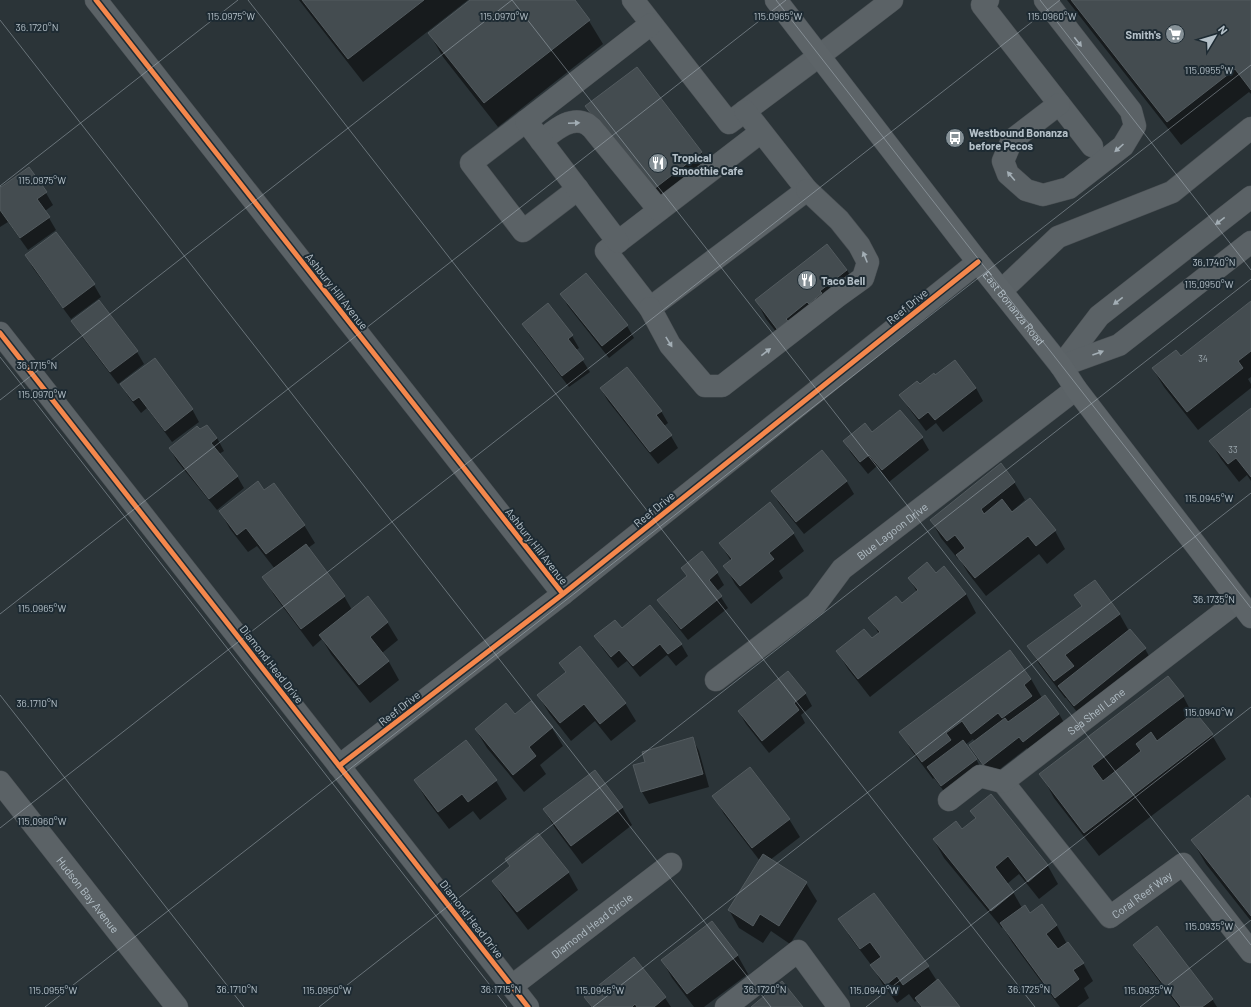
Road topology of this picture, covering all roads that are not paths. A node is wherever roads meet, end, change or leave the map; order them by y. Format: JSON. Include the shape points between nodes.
{"nodes":[{"id":1,"x":96,"y":0,"type":"edge"},
{"id":2,"x":633,"y":0,"type":"edge"},
{"id":3,"x":776,"y":0,"type":"edge"},
{"id":4,"x":892,"y":0,"type":"edge"},
{"id":5,"x":988,"y":0,"type":"edge"},
{"id":6,"x":1045,"y":0,"type":"edge"},
{"id":7,"x":651,"y":24,"type":"junction"},
{"id":8,"x":819,"y":56,"type":"junction"},
{"id":9,"x":1059,"y":104,"type":"junction"},
{"id":10,"x":745,"y":111,"type":"junction"},
{"id":11,"x":526,"y":121,"type":"junction"},
{"id":12,"x":1251,"y":128,"type":"edge"},
{"id":13,"x":761,"y":132,"type":"junction"},
{"id":14,"x":541,"y":141,"type":"junction"},
{"id":15,"x":1092,"y":146,"type":"dead end"},
{"id":16,"x":578,"y":189,"type":"junction"},
{"id":17,"x":807,"y":190,"type":"junction"},
{"id":18,"x":1251,"y":197,"type":"edge"},
{"id":19,"x":659,"y":210,"type":"junction"},
{"id":20,"x":618,"y":242,"type":"junction"},
{"id":21,"x":1251,"y":242,"type":"edge"},
{"id":22,"x":978,"y":262,"type":"junction"},
{"id":23,"x":1001,"y":291,"type":"junction"},
{"id":24,"x":650,"y":308,"type":"junction"},
{"id":25,"x":0,"y":333,"type":"edge"},
{"id":26,"x":1061,"y":366,"type":"junction"},
{"id":27,"x":1076,"y":389,"type":"junction"},
{"id":28,"x":563,"y":594,"type":"junction"},
{"id":29,"x":1248,"y":612,"type":"edge"},
{"id":30,"x":716,"y":680,"type":"dead end"},
{"id":31,"x":339,"y":766,"type":"junction"},
{"id":32,"x":0,"y":782,"type":"edge"},
{"id":33,"x":1003,"y":782,"type":"junction"},
{"id":34,"x":949,"y":800,"type":"dead end"},
{"id":35,"x":671,"y":864,"type":"dead end"},
{"id":36,"x":1251,"y":952,"type":"edge"},
{"id":37,"x":512,"y":986,"type":"junction"},
{"id":38,"x":177,"y":1007,"type":"edge"},
{"id":39,"x":528,"y":1007,"type":"edge"},
{"id":40,"x":726,"y":1007,"type":"edge"},
{"id":41,"x":839,"y":1007,"type":"edge"}],
"edges":[{"from":1,"to":28,"type":"street","name":"Ashbury Hill Avenue"},
{"from":2,"to":7,"type":"street"},
{"from":3,"to":8,"type":"main road","name":"East Bonanza Road"},
{"from":4,"to":8,"type":"street"},
{"from":5,"to":9,"type":"street","via":[[982,5]]},
{"from":6,"to":9,"type":"street","one_way":true,"via":[[1131,112],[1135,126],[1124,146],[1069,188],[1043,195],[1026,190],[1008,174],[1003,161],[1012,140]]},
{"from":7,"to":10,"type":"street","via":[[728,123]]},
{"from":7,"to":11,"type":"street"},
{"from":8,"to":10,"type":"street"},
{"from":8,"to":22,"type":"main road","name":"East Bonanza Road"},
{"from":9,"to":15,"type":"street"},
{"from":10,"to":13,"type":"street"},
{"from":11,"to":14,"type":"street"},
{"from":11,"to":16,"type":"street","via":[[471,163],[523,231]]},
{"from":12,"to":23,"type":"street","via":[[1172,192],[1058,238]]},
{"from":13,"to":17,"type":"street"},
{"from":13,"to":19,"type":"street"},
{"from":14,"to":16,"type":"street"},
{"from":14,"to":19,"type":"street","one_way":true,"via":[[563,124],[574,121],[587,124]]},
{"from":16,"to":20,"type":"street"},
{"from":17,"to":24,"type":"street"},
{"from":24,"to":17,"type":"street","one_way":true,"via":[[670,345],[705,386],[722,386],[863,278],[868,262],[859,245],[839,220]]},
{"from":18,"to":26,"type":"street","one_way":true,"via":[[1099,316]]},
{"from":19,"to":20,"type":"street"},
{"from":20,"to":24,"type":"street","via":[[606,251]]},
{"from":26,"to":21,"type":"street","one_way":true,"via":[[1119,345]]},
{"from":22,"to":23,"type":"main road","name":"East Bonanza Road"},
{"from":22,"to":28,"type":"street","name":"Reef Drive"},
{"from":23,"to":26,"type":"main road","name":"East Bonanza Road"},
{"from":25,"to":31,"type":"street","name":"Diamond Head Drive"},
{"from":26,"to":27,"type":"main road","name":"East Bonanza Road"},
{"from":27,"to":29,"type":"main road","name":"East Bonanza Road"},
{"from":27,"to":30,"type":"street","name":"Blue Lagoon Drive","via":[[842,569],[816,604]]},
{"from":28,"to":31,"type":"street","name":"Reef Drive"},
{"from":29,"to":33,"type":"street","name":"Sea Shell Lane"},
{"from":31,"to":37,"type":"street","name":"Diamond Head Drive"},
{"from":32,"to":38,"type":"street","name":"Hudson Bay Avenue"},
{"from":33,"to":34,"type":"street","via":[[980,776]]},
{"from":33,"to":36,"type":"street","name":"Coral Reef Way","via":[[1110,917],[1183,864]]},
{"from":35,"to":37,"type":"street","name":"Diamond Head Circle"},
{"from":37,"to":39,"type":"street","name":"Diamond Head Drive"},
{"from":40,"to":41,"type":"street","via":[[798,951]]}]}
